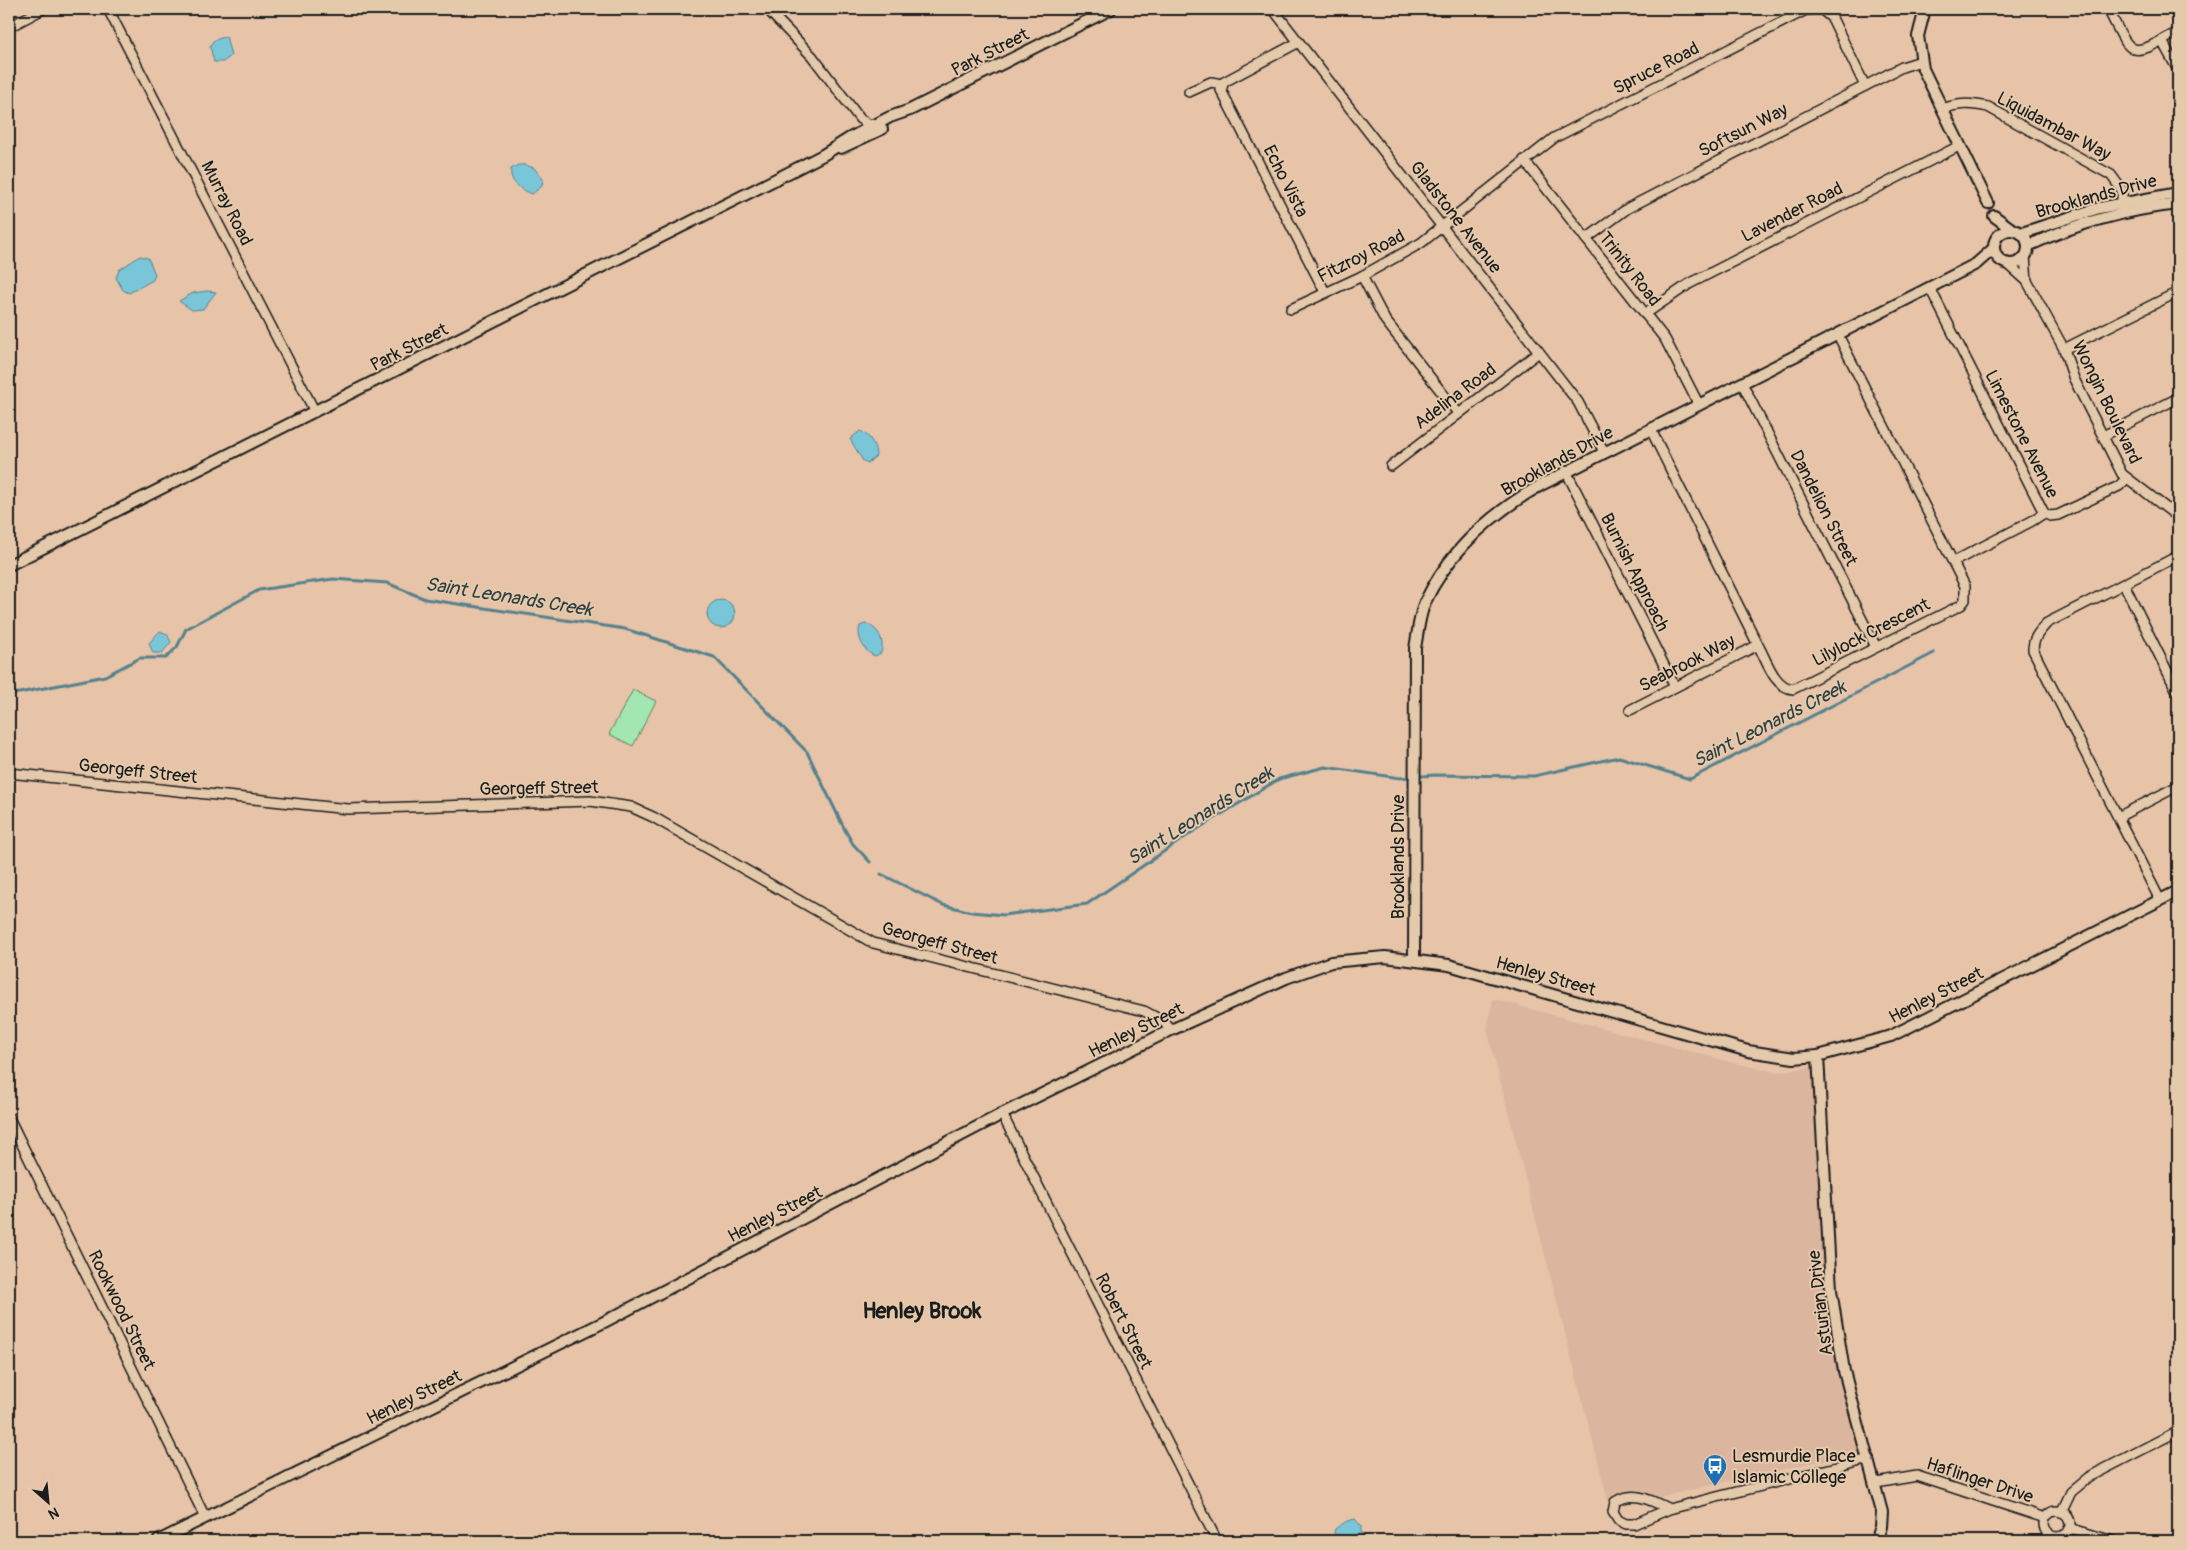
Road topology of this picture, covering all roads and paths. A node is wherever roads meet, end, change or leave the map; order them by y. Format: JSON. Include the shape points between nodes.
{"nodes":[{"id":1,"x":43,"y":9,"type":"edge"},
{"id":2,"x":108,"y":9,"type":"edge"},
{"id":3,"x":767,"y":9,"type":"edge"},
{"id":4,"x":1111,"y":9,"type":"edge"},
{"id":5,"x":1274,"y":9,"type":"edge"},
{"id":6,"x":1925,"y":9,"type":"edge"},
{"id":7,"x":2108,"y":9,"type":"edge"},
{"id":8,"x":9,"y":27,"type":"edge"},
{"id":9,"x":2178,"y":32,"type":"edge"},
{"id":10,"x":2162,"y":41,"type":"junction"},
{"id":11,"x":1299,"y":42,"type":"junction"},
{"id":12,"x":1920,"y":61,"type":"junction"},
{"id":13,"x":2178,"y":70,"type":"edge"},
{"id":14,"x":1222,"y":84,"type":"junction"},
{"id":15,"x":1865,"y":86,"type":"junction"},
{"id":16,"x":1190,"y":92,"type":"dead end"},
{"id":17,"x":1942,"y":109,"type":"junction"},
{"id":18,"x":910,"y":110,"type":"junction"},
{"id":19,"x":875,"y":125,"type":"junction"},
{"id":20,"x":1959,"y":146,"type":"junction"},
{"id":21,"x":823,"y":155,"type":"junction"},
{"id":22,"x":1524,"y":160,"type":"junction"},
{"id":23,"x":2178,"y":193,"type":"edge"},
{"id":24,"x":1988,"y":203,"type":"joint"},
{"id":25,"x":2178,"y":204,"type":"edge"},
{"id":26,"x":2123,"y":207,"type":"junction"},
{"id":27,"x":1994,"y":216,"type":"junction"},
{"id":28,"x":1442,"y":227,"type":"junction"},
{"id":29,"x":2017,"y":231,"type":"junction"},
{"id":30,"x":1586,"y":238,"type":"junction"},
{"id":31,"x":1994,"y":244,"type":"junction"},
{"id":32,"x":2028,"y":246,"type":"junction"},
{"id":33,"x":2025,"y":257,"type":"junction"},
{"id":34,"x":2005,"y":263,"type":"junction"},
{"id":35,"x":1976,"y":264,"type":"junction"},
{"id":36,"x":1362,"y":276,"type":"junction"},
{"id":37,"x":2027,"y":281,"type":"junction"},
{"id":38,"x":1930,"y":288,"type":"junction"},
{"id":39,"x":1325,"y":292,"type":"junction"},
{"id":40,"x":2178,"y":292,"type":"edge"},
{"id":41,"x":1291,"y":310,"type":"dead end"},
{"id":42,"x":1645,"y":314,"type":"junction"},
{"id":43,"x":1838,"y":335,"type":"junction"},
{"id":44,"x":2064,"y":348,"type":"junction"},
{"id":45,"x":1539,"y":352,"type":"junction"},
{"id":46,"x":1742,"y":383,"type":"junction"},
{"id":47,"x":2178,"y":398,"type":"edge"},
{"id":48,"x":1699,"y":405,"type":"junction"},
{"id":49,"x":315,"y":412,"type":"junction"},
{"id":50,"x":1458,"y":413,"type":"junction"},
{"id":51,"x":1651,"y":430,"type":"junction"},
{"id":52,"x":2104,"y":436,"type":"junction"},
{"id":53,"x":1604,"y":452,"type":"junction"},
{"id":54,"x":1391,"y":466,"type":"dead end"},
{"id":55,"x":1566,"y":472,"type":"junction"},
{"id":56,"x":2126,"y":478,"type":"junction"},
{"id":57,"x":2044,"y":513,"type":"junction"},
{"id":58,"x":2178,"y":518,"type":"edge"},
{"id":59,"x":2178,"y":556,"type":"edge"},
{"id":60,"x":1953,"y":562,"type":"junction"},
{"id":61,"x":9,"y":565,"type":"edge"},
{"id":62,"x":2124,"y":584,"type":"junction"},
{"id":63,"x":1758,"y":645,"type":"junction"},
{"id":64,"x":1876,"y":647,"type":"junction"},
{"id":65,"x":1675,"y":687,"type":"junction"},
{"id":66,"x":2178,"y":693,"type":"edge"},
{"id":67,"x":1630,"y":710,"type":"dead end"},
{"id":68,"x":9,"y":773,"type":"edge"},
{"id":69,"x":2178,"y":786,"type":"edge"},
{"id":70,"x":2118,"y":817,"type":"junction"},
{"id":71,"x":2178,"y":890,"type":"edge"},
{"id":72,"x":2160,"y":900,"type":"junction"},
{"id":73,"x":1414,"y":960,"type":"junction"},
{"id":74,"x":1171,"y":1030,"type":"junction"},
{"id":75,"x":1818,"y":1056,"type":"junction"},
{"id":76,"x":1002,"y":1114,"type":"junction"},
{"id":77,"x":9,"y":1118,"type":"edge"},
{"id":78,"x":2178,"y":1431,"type":"edge"},
{"id":79,"x":1869,"y":1459,"type":"junction"},
{"id":80,"x":1876,"y":1483,"type":"junction"},
{"id":81,"x":1669,"y":1510,"type":"junction"},
{"id":82,"x":2062,"y":1511,"type":"junction"},
{"id":83,"x":206,"y":1517,"type":"junction"},
{"id":84,"x":2045,"y":1518,"type":"junction"},
{"id":85,"x":2070,"y":1528,"type":"junction"},
{"id":86,"x":2051,"y":1538,"type":"edge"},
{"id":87,"x":158,"y":1541,"type":"edge"},
{"id":88,"x":1217,"y":1541,"type":"edge"},
{"id":89,"x":1876,"y":1541,"type":"edge"},
{"id":90,"x":2113,"y":1541,"type":"edge"}],
"edges":[{"from":1,"to":8,"type":"street"},
{"from":2,"to":49,"type":"street","name":"Murray Road"},
{"from":3,"to":19,"type":"street","via":[[812,56],[860,119]]},
{"from":4,"to":18,"type":"street","name":"Park Street"},
{"from":5,"to":11,"type":"street","name":"Gladstone Avenue"},
{"from":6,"to":12,"type":"street","via":[[1918,36]]},
{"from":7,"to":10,"type":"street","via":[[2125,43],[2132,49],[2142,50]]},
{"from":9,"to":10,"type":"street"},
{"from":10,"to":13,"type":"street"},
{"from":11,"to":14,"type":"street"},
{"from":11,"to":28,"type":"street","name":"Gladstone Avenue"},
{"from":12,"to":15,"type":"street","name":"Softsun Way"},
{"from":12,"to":17,"type":"street"},
{"from":14,"to":16,"type":"street","via":[[1211,82]]},
{"from":14,"to":39,"type":"street","name":"Echo Vista","via":[[1221,90]]},
{"from":15,"to":22,"type":"street","name":"Spruce Road","via":[[1832,18],[1821,9],[1806,10],[1554,138]]},
{"from":15,"to":30,"type":"street","name":"Softsun Way","via":[[1628,208]]},
{"from":17,"to":20,"type":"street"},
{"from":17,"to":26,"type":"street","name":"Liquidambar Way","via":[[1972,103],[1988,107],[2111,175],[2122,190]]},
{"from":18,"to":19,"type":"street","name":"Park Street"},
{"from":18,"to":21,"type":"street","name":"Park Street","via":[[892,124]]},
{"from":19,"to":21,"type":"street","name":"Park Street"},
{"from":20,"to":24,"type":"street"},
{"from":20,"to":42,"type":"street","name":"Lavender Road","via":[[1689,284]]},
{"from":21,"to":49,"type":"street","name":"Park Street"},
{"from":22,"to":28,"type":"street","name":"Spruce Road"},
{"from":22,"to":30,"type":"street","name":"Trinity Road"},
{"from":23,"to":26,"type":"street","name":"Brooklands Drive"},
{"from":24,"to":27,"type":"street"},
{"from":25,"to":26,"type":"street","name":"Brooklands Drive"},
{"from":26,"to":29,"type":"street","name":"Brooklands Drive"},
{"from":26,"to":32,"type":"street","name":"Brooklands Drive"},
{"from":27,"to":29,"type":"street"},
{"from":27,"to":31,"type":"street"},
{"from":28,"to":36,"type":"street","name":"Fitzroy Road","via":[[1421,243]]},
{"from":28,"to":45,"type":"street","name":"Gladstone Avenue"},
{"from":29,"to":31,"type":"street","via":[[2001,233]]},
{"from":29,"to":32,"type":"street"},
{"from":30,"to":42,"type":"street","name":"Trinity Road"},
{"from":31,"to":34,"type":"street"},
{"from":31,"to":35,"type":"street","name":"Brooklands Drive"},
{"from":32,"to":33,"type":"street"},
{"from":33,"to":34,"type":"street","via":[[2018,263]]},
{"from":33,"to":37,"type":"street","name":"Wongin Boulevard"},
{"from":34,"to":35,"type":"street","name":"Brooklands Drive"},
{"from":34,"to":37,"type":"street","name":"Wongin Boulevard"},
{"from":35,"to":38,"type":"street","name":"Brooklands Drive"},
{"from":36,"to":39,"type":"street","name":"Fitzroy Road"},
{"from":36,"to":50,"type":"street","via":[[1385,320]]},
{"from":37,"to":44,"type":"street","name":"Wongin Boulevard"},
{"from":38,"to":43,"type":"street","name":"Brooklands Drive"},
{"from":38,"to":57,"type":"street","name":"Limestone Avenue"},
{"from":39,"to":41,"type":"street","name":"Fitzroy Road"},
{"from":40,"to":44,"type":"street"},
{"from":42,"to":48,"type":"street","name":"Trinity Road","via":[[1674,353]]},
{"from":43,"to":46,"type":"street","name":"Brooklands Drive"},
{"from":43,"to":60,"type":"street","name":"Lilylock Crescent"},
{"from":44,"to":52,"type":"street","name":"Wongin Boulevard","via":[[2074,379]]},
{"from":45,"to":50,"type":"street","name":"Adelina Road"},
{"from":45,"to":53,"type":"street","name":"Gladstone Avenue","via":[[1578,402]]},
{"from":46,"to":48,"type":"street","name":"Brooklands Drive"},
{"from":46,"to":64,"type":"street","name":"Dandelion Street"},
{"from":47,"to":52,"type":"street"},
{"from":48,"to":51,"type":"street","name":"Brooklands Drive"},
{"from":49,"to":61,"type":"street","name":"Park Street"},
{"from":50,"to":54,"type":"street","name":"Adelina Road"},
{"from":51,"to":53,"type":"street","name":"Brooklands Drive"},
{"from":51,"to":63,"type":"street","name":"Lilylock Crescent"},
{"from":52,"to":56,"type":"street","name":"Wongin Boulevard"},
{"from":53,"to":55,"type":"street","name":"Brooklands Drive"},
{"from":55,"to":65,"type":"street","name":"Burnish Approach"},
{"from":55,"to":73,"type":"street","name":"Brooklands Drive","via":[[1515,500],[1466,541],[1442,572],[1424,604],[1415,648]]},
{"from":56,"to":57,"type":"street","name":"Limestone Avenue","via":[[2119,486],[2058,516]]},
{"from":56,"to":58,"type":"street","name":"Wongin Boulevard"},
{"from":57,"to":60,"type":"street"},
{"from":59,"to":62,"type":"street"},
{"from":60,"to":64,"type":"street","name":"Lilylock Crescent","via":[[1965,586],[1965,600],[1961,605]]},
{"from":62,"to":66,"type":"street"},
{"from":62,"to":70,"type":"street","via":[[2047,623],[2033,642],[2033,650]]},
{"from":63,"to":64,"type":"street","name":"Lilylock Crescent","via":[[1781,684],[1793,689]]},
{"from":63,"to":65,"type":"street","name":"Seabrook Way"},
{"from":65,"to":67,"type":"street","name":"Seabrook Way"},
{"from":68,"to":74,"type":"street","name":"Georgeff Street","via":[[348,810],[590,801],[624,805],[653,817],[873,943],[1144,1011],[1163,1021]]},
{"from":69,"to":70,"type":"street"},
{"from":70,"to":72,"type":"street"},
{"from":71,"to":72,"type":"street","name":"Henley Street"},
{"from":72,"to":75,"type":"street","name":"Henley Street","via":[[1891,1036]]},
{"from":73,"to":74,"type":"street","name":"Henley Street","via":[[1385,958],[1331,962],[1286,978]]},
{"from":73,"to":75,"type":"street","name":"Henley Street","via":[[1449,966],[1748,1051],[1794,1058]]},
{"from":74,"to":76,"type":"street","name":"Henley Street"},
{"from":75,"to":79,"type":"street","name":"Asturian Drive","via":[[1831,1290],[1844,1371]]},
{"from":76,"to":83,"type":"street","name":"Henley Street","via":[[604,1322]]},
{"from":76,"to":88,"type":"street","name":"Robert Street"},
{"from":77,"to":83,"type":"street","name":"Rookwood Street"},
{"from":78,"to":82,"type":"street","via":[[2089,1477],[2071,1492]]},
{"from":79,"to":80,"type":"street","name":"Asturian Drive"},
{"from":79,"to":81,"type":"street"},
{"from":80,"to":84,"type":"street","name":"Haflinger Drive","via":[[1917,1476]]},
{"from":80,"to":89,"type":"street","name":"Asturian Drive","via":[[1882,1512]]},
{"from":81,"to":81,"type":"street","via":[[1634,1524],[1618,1520],[1613,1512],[1615,1502],[1633,1495]]},
{"from":82,"to":84,"type":"street","via":[[2054,1511]]},
{"from":82,"to":85,"type":"street","via":[[2068,1516]]},
{"from":83,"to":87,"type":"street","name":"Henley Street"},
{"from":84,"to":86,"type":"street"},
{"from":85,"to":86,"type":"street"},
{"from":85,"to":90,"type":"street"}]}
